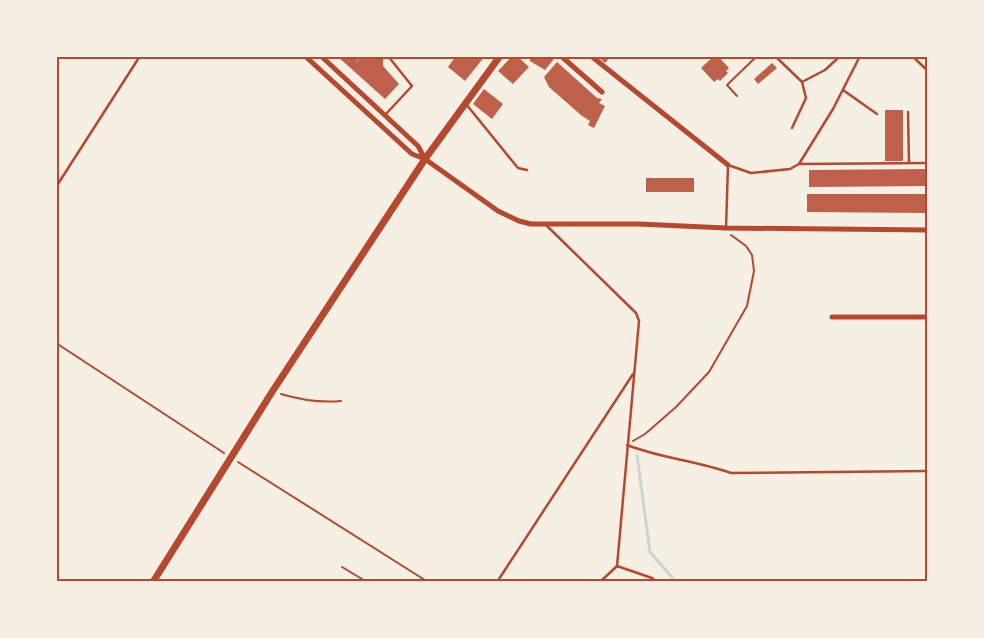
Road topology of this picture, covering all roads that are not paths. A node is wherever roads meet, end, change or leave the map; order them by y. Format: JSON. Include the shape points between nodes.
{"nodes":[{"id":1,"x":140,"y":56,"type":"edge"},
{"id":2,"x":305,"y":56,"type":"edge"},
{"id":3,"x":321,"y":56,"type":"edge"},
{"id":4,"x":388,"y":56,"type":"edge"},
{"id":5,"x":500,"y":56,"type":"edge"},
{"id":6,"x":561,"y":56,"type":"edge"},
{"id":7,"x":591,"y":56,"type":"edge"},
{"id":8,"x":776,"y":56,"type":"edge"},
{"id":9,"x":860,"y":56,"type":"edge"},
{"id":10,"x":912,"y":56,"type":"edge"},
{"id":11,"x":836,"y":57,"type":"edge"},
{"id":12,"x":928,"y":71,"type":"edge"},
{"id":13,"x":802,"y":82,"type":"junction"},
{"id":14,"x":843,"y":90,"type":"junction"},
{"id":15,"x":602,"y":92,"type":"dead end"},
{"id":16,"x":465,"y":102,"type":"junction"},
{"id":17,"x":908,"y":112,"type":"dead end"},
{"id":18,"x":877,"y":114,"type":"dead end"},
{"id":19,"x":385,"y":116,"type":"junction"},
{"id":20,"x":792,"y":128,"type":"dead end"},
{"id":21,"x":425,"y":159,"type":"junction"},
{"id":22,"x":909,"y":163,"type":"junction"},
{"id":23,"x":928,"y":163,"type":"edge"},
{"id":24,"x":799,"y":164,"type":"junction"},
{"id":25,"x":728,"y":165,"type":"junction"},
{"id":26,"x":528,"y":170,"type":"dead end"},
{"id":27,"x":56,"y":187,"type":"edge"},
{"id":28,"x":546,"y":225,"type":"junction"},
{"id":29,"x":726,"y":228,"type":"junction"},
{"id":30,"x":928,"y":230,"type":"edge"},
{"id":31,"x":928,"y":317,"type":"edge"},
{"id":32,"x":832,"y":318,"type":"dead end"},
{"id":33,"x":634,"y":373,"type":"junction"},
{"id":34,"x":627,"y":445,"type":"junction"},
{"id":35,"x":928,"y":471,"type":"edge"},
{"id":36,"x":617,"y":566,"type":"junction"},
{"id":37,"x":153,"y":582,"type":"edge"},
{"id":38,"x":497,"y":582,"type":"edge"},
{"id":39,"x":600,"y":582,"type":"edge"},
{"id":40,"x":657,"y":582,"type":"edge"}],
"edges":[{"from":1,"to":27,"type":"lane"},
{"from":2,"to":21,"type":"street","via":[[412,154]]},
{"from":3,"to":19,"type":"street"},
{"from":4,"to":19,"type":"lane","via":[[412,86]]},
{"from":5,"to":16,"type":"street"},
{"from":6,"to":15,"type":"street"},
{"from":7,"to":25,"type":"street"},
{"from":8,"to":13,"type":"lane"},
{"from":9,"to":14,"type":"lane"},
{"from":10,"to":12,"type":"lane"},
{"from":11,"to":13,"type":"lane","via":[[825,70]]},
{"from":13,"to":20,"type":"lane","via":[[806,98]]},
{"from":14,"to":18,"type":"lane"},
{"from":14,"to":24,"type":"lane"},
{"from":16,"to":21,"type":"street"},
{"from":16,"to":26,"type":"lane","via":[[518,168]]},
{"from":17,"to":22,"type":"lane"},
{"from":19,"to":21,"type":"street","via":[[418,146]]},
{"from":21,"to":28,"type":"street","via":[[498,211],[519,221]]},
{"from":21,"to":37,"type":"street","via":[[272,392]]},
{"from":22,"to":23,"type":"lane"},
{"from":22,"to":24,"type":"lane"},
{"from":24,"to":25,"type":"lane","via":[[790,169],[750,173]]},
{"from":25,"to":29,"type":"lane"},
{"from":28,"to":29,"type":"street","via":[[639,224]]},
{"from":28,"to":33,"type":"lane","via":[[636,313],[639,321]]},
{"from":29,"to":30,"type":"street"},
{"from":31,"to":32,"type":"street"},
{"from":33,"to":34,"type":"lane"},
{"from":33,"to":38,"type":"lane"},
{"from":34,"to":35,"type":"lane","via":[[731,473]]},
{"from":34,"to":36,"type":"lane"},
{"from":36,"to":39,"type":"lane"},
{"from":36,"to":40,"type":"lane"}]}
